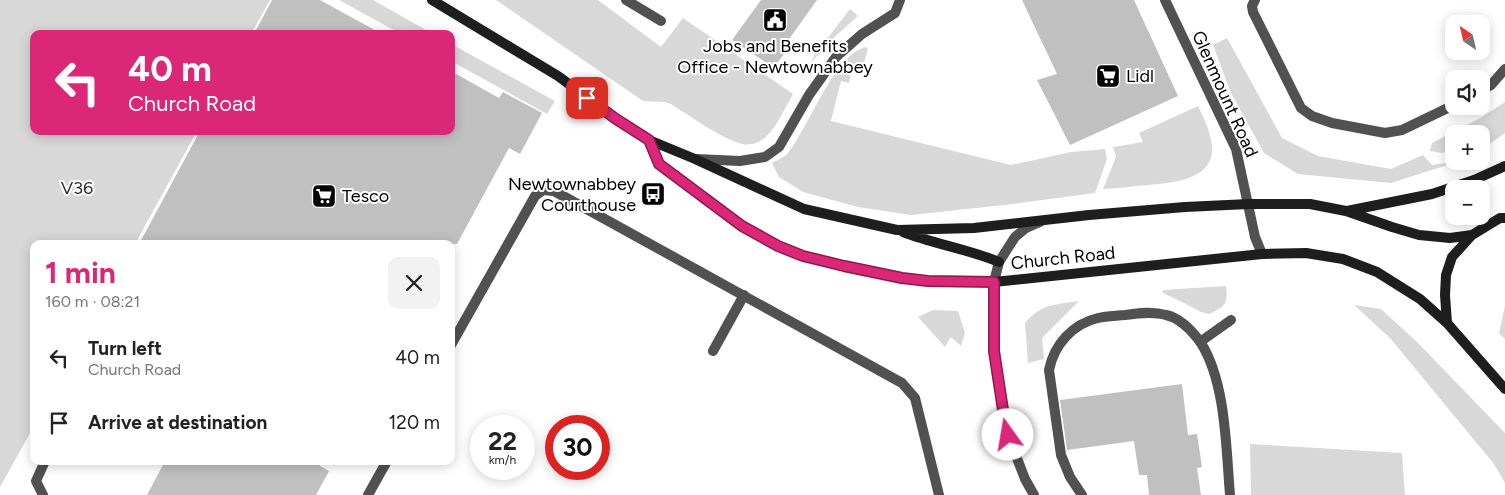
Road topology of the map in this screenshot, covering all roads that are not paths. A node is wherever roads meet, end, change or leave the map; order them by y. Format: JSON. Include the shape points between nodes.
{"nodes":[{"id":1,"x":432,"y":0,"type":"edge"},
{"id":2,"x":626,"y":0,"type":"edge"},
{"id":3,"x":900,"y":0,"type":"edge"},
{"id":4,"x":1165,"y":0,"type":"edge"},
{"id":5,"x":1255,"y":0,"type":"edge"},
{"id":6,"x":661,"y":21,"type":"dead end"},
{"id":7,"x":1505,"y":69,"type":"edge"},
{"id":8,"x":1490,"y":86,"type":"edge"},
{"id":9,"x":1445,"y":109,"type":"edge"},
{"id":10,"x":649,"y":140,"type":"junction"},
{"id":11,"x":695,"y":159,"type":"junction"},
{"id":12,"x":1505,"y":166,"type":"edge"},
{"id":13,"x":1248,"y":204,"type":"junction"},
{"id":14,"x":1346,"y":211,"type":"junction"},
{"id":15,"x":1503,"y":216,"type":"edge"},
{"id":16,"x":1041,"y":221,"type":"junction"},
{"id":17,"x":897,"y":230,"type":"junction"},
{"id":18,"x":1472,"y":236,"type":"junction"},
{"id":19,"x":1262,"y":254,"type":"junction"},
{"id":20,"x":999,"y":262,"type":"junction"},
{"id":21,"x":994,"y":282,"type":"junction"},
{"id":22,"x":744,"y":295,"type":"junction"},
{"id":23,"x":1231,"y":320,"type":"dead end"},
{"id":24,"x":1447,"y":323,"type":"junction"},
{"id":25,"x":455,"y":338,"type":"edge"},
{"id":26,"x":1200,"y":342,"type":"junction"},
{"id":27,"x":713,"y":351,"type":"dead end"},
{"id":28,"x":1505,"y":390,"type":"edge"},
{"id":29,"x":43,"y":465,"type":"edge"},
{"id":30,"x":385,"y":465,"type":"edge"},
{"id":31,"x":42,"y":495,"type":"edge"},
{"id":32,"x":368,"y":495,"type":"edge"},
{"id":33,"x":939,"y":495,"type":"edge"},
{"id":34,"x":1034,"y":495,"type":"edge"},
{"id":35,"x":1082,"y":495,"type":"edge"},
{"id":36,"x":1230,"y":495,"type":"edge"}],
"edges":[{"from":1,"to":10,"type":"street","via":[[558,76]]},
{"from":2,"to":6,"type":"street"},
{"from":3,"to":11,"type":"street","via":[[895,13],[862,34],[836,57],[779,147],[765,157],[740,161]]},
{"from":4,"to":13,"type":"street","name":"Glenmount Road","via":[[1236,149]]},
{"from":5,"to":9,"type":"street","via":[[1253,12],[1302,108],[1312,116],[1385,133],[1402,130]]},
{"from":7,"to":8,"type":"street"},
{"from":10,"to":11,"type":"street"},
{"from":10,"to":21,"type":"street","name":"Church Road","via":[[659,164],[742,226],[778,246],[803,256],[902,278]]},
{"from":11,"to":17,"type":"street","via":[[804,209]]},
{"from":12,"to":14,"type":"street","via":[[1432,194]]},
{"from":13,"to":14,"type":"street","via":[[1310,204]]},
{"from":13,"to":16,"type":"street"},
{"from":13,"to":19,"type":"street","name":"Glenmount Road"},
{"from":14,"to":18,"type":"street","via":[[1419,235]]},
{"from":15,"to":18,"type":"street"},
{"from":16,"to":17,"type":"street","via":[[974,228]]},
{"from":16,"to":20,"type":"street","via":[[1015,237]]},
{"from":17,"to":20,"type":"street"},
{"from":18,"to":24,"type":"street","via":[[1452,257],[1446,275]]},
{"from":19,"to":21,"type":"street","name":"Church Road"},
{"from":19,"to":24,"type":"street","name":"Church Road","via":[[1306,253],[1343,260],[1377,272],[1420,299]]},
{"from":20,"to":21,"type":"street"},
{"from":21,"to":34,"type":"street","via":[[994,351],[1003,410],[1008,435]]},
{"from":22,"to":25,"type":"street","via":[[554,192],[543,190],[535,196]]},
{"from":22,"to":27,"type":"street"},
{"from":22,"to":33,"type":"street","via":[[902,383],[915,398]]},
{"from":23,"to":26,"type":"street"},
{"from":24,"to":28,"type":"street","name":"Church Road"},
{"from":26,"to":35,"type":"street","via":[[1185,325],[1167,315],[1146,312],[1096,318],[1065,336],[1057,347],[1049,370],[1061,455]]},
{"from":26,"to":36,"type":"street","via":[[1218,384]]},
{"from":29,"to":31,"type":"street","via":[[36,481]]},
{"from":30,"to":32,"type":"street"}]}
